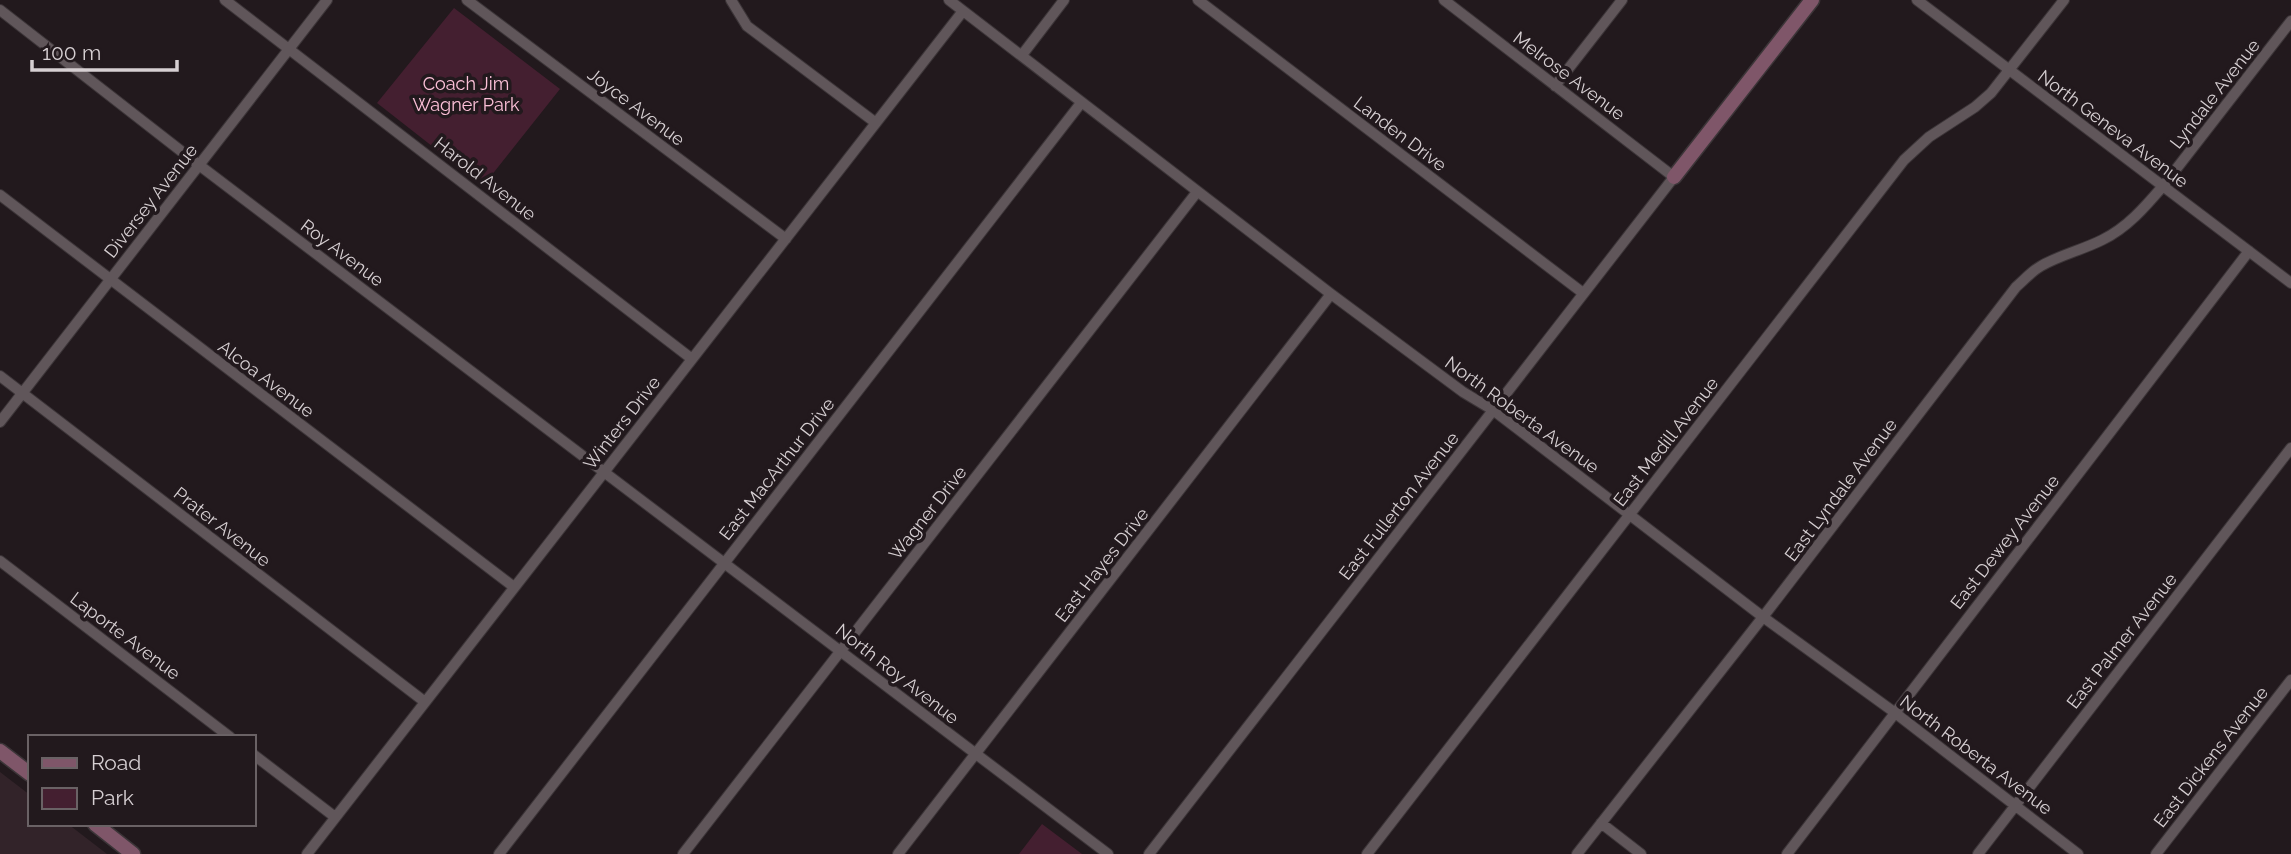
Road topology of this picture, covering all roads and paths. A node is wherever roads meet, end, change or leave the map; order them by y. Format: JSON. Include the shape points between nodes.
{"nodes":[{"id":1,"x":225,"y":0,"type":"edge"},
{"id":2,"x":327,"y":0,"type":"edge"},
{"id":3,"x":467,"y":0,"type":"edge"},
{"id":4,"x":731,"y":0,"type":"edge"},
{"id":5,"x":949,"y":0,"type":"edge"},
{"id":6,"x":1064,"y":0,"type":"edge"},
{"id":7,"x":1198,"y":0,"type":"edge"},
{"id":8,"x":1444,"y":0,"type":"edge"},
{"id":9,"x":1622,"y":0,"type":"edge"},
{"id":10,"x":1812,"y":0,"type":"edge"},
{"id":11,"x":1917,"y":0,"type":"edge"},
{"id":12,"x":2064,"y":0,"type":"edge"},
{"id":13,"x":0,"y":10,"type":"edge"},
{"id":14,"x":963,"y":11,"type":"junction"},
{"id":15,"x":2291,"y":21,"type":"edge"},
{"id":16,"x":290,"y":48,"type":"junction"},
{"id":17,"x":1022,"y":55,"type":"junction"},
{"id":18,"x":2010,"y":70,"type":"junction"},
{"id":19,"x":1555,"y":86,"type":"junction"},
{"id":20,"x":1081,"y":103,"type":"junction"},
{"id":21,"x":876,"y":123,"type":"junction"},
{"id":22,"x":199,"y":165,"type":"junction"},
{"id":23,"x":1674,"y":177,"type":"junction"},
{"id":24,"x":2163,"y":187,"type":"junction"},
{"id":25,"x":1197,"y":192,"type":"junction"},
{"id":26,"x":0,"y":195,"type":"edge"},
{"id":27,"x":786,"y":239,"type":"junction"},
{"id":28,"x":2249,"y":251,"type":"junction"},
{"id":29,"x":110,"y":280,"type":"junction"},
{"id":30,"x":2291,"y":283,"type":"edge"},
{"id":31,"x":1583,"y":293,"type":"junction"},
{"id":32,"x":1331,"y":294,"type":"junction"},
{"id":33,"x":692,"y":359,"type":"junction"},
{"id":34,"x":0,"y":376,"type":"edge"},
{"id":35,"x":22,"y":393,"type":"junction"},
{"id":36,"x":1493,"y":410,"type":"junction"},
{"id":37,"x":0,"y":422,"type":"edge"},
{"id":38,"x":2291,"y":448,"type":"edge"},
{"id":39,"x":605,"y":472,"type":"junction"},
{"id":40,"x":1630,"y":514,"type":"junction"},
{"id":41,"x":667,"y":519,"type":"joint"},
{"id":42,"x":0,"y":561,"type":"edge"},
{"id":43,"x":725,"y":562,"type":"junction"},
{"id":44,"x":514,"y":587,"type":"junction"},
{"id":45,"x":1763,"y":617,"type":"junction"},
{"id":46,"x":841,"y":651,"type":"junction"},
{"id":47,"x":2291,"y":680,"type":"edge"},
{"id":48,"x":425,"y":702,"type":"junction"},
{"id":49,"x":1894,"y":712,"type":"junction"},
{"id":50,"x":227,"y":735,"type":"edge"},
{"id":51,"x":0,"y":751,"type":"edge"},
{"id":52,"x":975,"y":755,"type":"junction"},
{"id":53,"x":256,"y":757,"type":"edge"},
{"id":54,"x":28,"y":772,"type":"edge"},
{"id":55,"x":2016,"y":805,"type":"junction"},
{"id":56,"x":335,"y":817,"type":"junction"},
{"id":57,"x":1601,"y":823,"type":"junction"},
{"id":58,"x":98,"y":826,"type":"edge"},
{"id":59,"x":134,"y":854,"type":"edge"},
{"id":60,"x":307,"y":854,"type":"edge"},
{"id":61,"x":499,"y":854,"type":"edge"},
{"id":62,"x":683,"y":854,"type":"edge"},
{"id":63,"x":898,"y":854,"type":"edge"},
{"id":64,"x":1108,"y":854,"type":"edge"},
{"id":65,"x":1149,"y":854,"type":"edge"},
{"id":66,"x":1367,"y":854,"type":"edge"},
{"id":67,"x":1577,"y":854,"type":"edge"},
{"id":68,"x":1641,"y":854,"type":"edge"},
{"id":69,"x":1787,"y":854,"type":"edge"},
{"id":70,"x":1978,"y":854,"type":"edge"},
{"id":71,"x":2078,"y":854,"type":"edge"},
{"id":72,"x":2156,"y":854,"type":"edge"}],
"edges":[{"from":1,"to":16,"type":"street","name":"Harold Avenue"},
{"from":2,"to":16,"type":"street","name":"Diversey Avenue"},
{"from":3,"to":27,"type":"street","name":"Joyce Avenue"},
{"from":4,"to":21,"type":"street","via":[[747,26]]},
{"from":5,"to":14,"type":"street","name":"North Roberta Avenue"},
{"from":6,"to":17,"type":"street"},
{"from":7,"to":31,"type":"street","name":"Landen Drive"},
{"from":8,"to":19,"type":"street","name":"Melrose Avenue"},
{"from":9,"to":19,"type":"street"},
{"from":10,"to":23,"type":"street"},
{"from":11,"to":18,"type":"street","name":"North Geneva Avenue"},
{"from":12,"to":18,"type":"street","name":"East Medill Avenue"},
{"from":13,"to":22,"type":"street","name":"Roy Avenue"},
{"from":14,"to":17,"type":"street","name":"North Roberta Avenue"},
{"from":14,"to":21,"type":"street","name":"Winters Drive"},
{"from":15,"to":24,"type":"street","name":"Lyndale Avenue"},
{"from":16,"to":22,"type":"street","name":"Diversey Avenue"},
{"from":16,"to":33,"type":"street","name":"Harold Avenue"},
{"from":17,"to":20,"type":"street","name":"North Roberta Avenue"},
{"from":18,"to":24,"type":"street","name":"North Geneva Avenue"},
{"from":18,"to":40,"type":"street","name":"East Medill Avenue","via":[[1975,107],[1904,160]]},
{"from":19,"to":23,"type":"street","name":"Melrose Avenue"},
{"from":20,"to":25,"type":"street","name":"North Roberta Avenue"},
{"from":20,"to":43,"type":"street","name":"East MacArthur Drive"},
{"from":21,"to":27,"type":"street","name":"Winters Drive"},
{"from":22,"to":29,"type":"street","name":"Diversey Avenue"},
{"from":22,"to":39,"type":"street","name":"Roy Avenue"},
{"from":23,"to":31,"type":"street","name":"East Fullerton Avenue"},
{"from":24,"to":28,"type":"street","name":"North Geneva Avenue"},
{"from":24,"to":45,"type":"street","name":"East Lyndale Avenue","via":[[2120,230],[2038,268],[2016,287]]},
{"from":25,"to":32,"type":"street","name":"North Roberta Avenue"},
{"from":25,"to":46,"type":"street","name":"Wagner Drive"},
{"from":26,"to":29,"type":"street","name":"Alcoa Avenue"},
{"from":27,"to":33,"type":"street","name":"Winters Drive"},
{"from":28,"to":30,"type":"street","name":"North Geneva Avenue"},
{"from":28,"to":49,"type":"street","name":"East Dewey Avenue"},
{"from":29,"to":35,"type":"street","name":"Diversey Avenue"},
{"from":29,"to":44,"type":"street","name":"Alcoa Avenue"},
{"from":31,"to":36,"type":"street","name":"East Fullerton Avenue"},
{"from":32,"to":36,"type":"street","name":"North Roberta Avenue"},
{"from":32,"to":52,"type":"street","name":"East Hayes Drive"},
{"from":33,"to":39,"type":"street","name":"Winters Drive"},
{"from":34,"to":35,"type":"street","name":"Prater Avenue"},
{"from":35,"to":37,"type":"street","name":"Diversey Avenue"},
{"from":35,"to":48,"type":"street","name":"Prater Avenue"},
{"from":36,"to":40,"type":"street","name":"North Roberta Avenue"},
{"from":36,"to":65,"type":"street","name":"East Fullerton Avenue"},
{"from":38,"to":55,"type":"street","name":"East Palmer Avenue"},
{"from":39,"to":41,"type":"street","name":"Roy Avenue"},
{"from":39,"to":44,"type":"street","name":"Winters Drive"},
{"from":40,"to":45,"type":"street","name":"North Roberta Avenue"},
{"from":40,"to":66,"type":"street","name":"East Medill Avenue"},
{"from":41,"to":43,"type":"street","name":"North Roy Avenue"},
{"from":42,"to":50,"type":"street","name":"Laporte Avenue"},
{"from":43,"to":46,"type":"street","name":"North Roy Avenue"},
{"from":43,"to":61,"type":"street","name":"East MacArthur Drive"},
{"from":44,"to":48,"type":"street","name":"Winters Drive"},
{"from":45,"to":49,"type":"street","name":"North Roberta Avenue"},
{"from":45,"to":57,"type":"street","name":"East Lyndale Avenue"},
{"from":46,"to":52,"type":"street","name":"North Roy Avenue"},
{"from":46,"to":62,"type":"street","name":"Wagner Drive"},
{"from":47,"to":72,"type":"street","name":"East Dickens Avenue"},
{"from":48,"to":56,"type":"street","name":"Winters Drive"},
{"from":49,"to":55,"type":"street","name":"North Roberta Avenue"},
{"from":49,"to":69,"type":"street","name":"East Dewey Avenue"},
{"from":51,"to":54,"type":"street"},
{"from":52,"to":63,"type":"street","name":"East Hayes Drive"},
{"from":52,"to":64,"type":"street","name":"North Roy Avenue"},
{"from":53,"to":56,"type":"street"},
{"from":55,"to":70,"type":"street","name":"East Palmer Avenue"},
{"from":55,"to":71,"type":"street","name":"North Roberta Avenue"},
{"from":56,"to":60,"type":"street","name":"Winters Drive"},
{"from":57,"to":67,"type":"street","name":"East Lyndale Avenue"},
{"from":57,"to":68,"type":"street"},
{"from":58,"to":59,"type":"street"}]}
